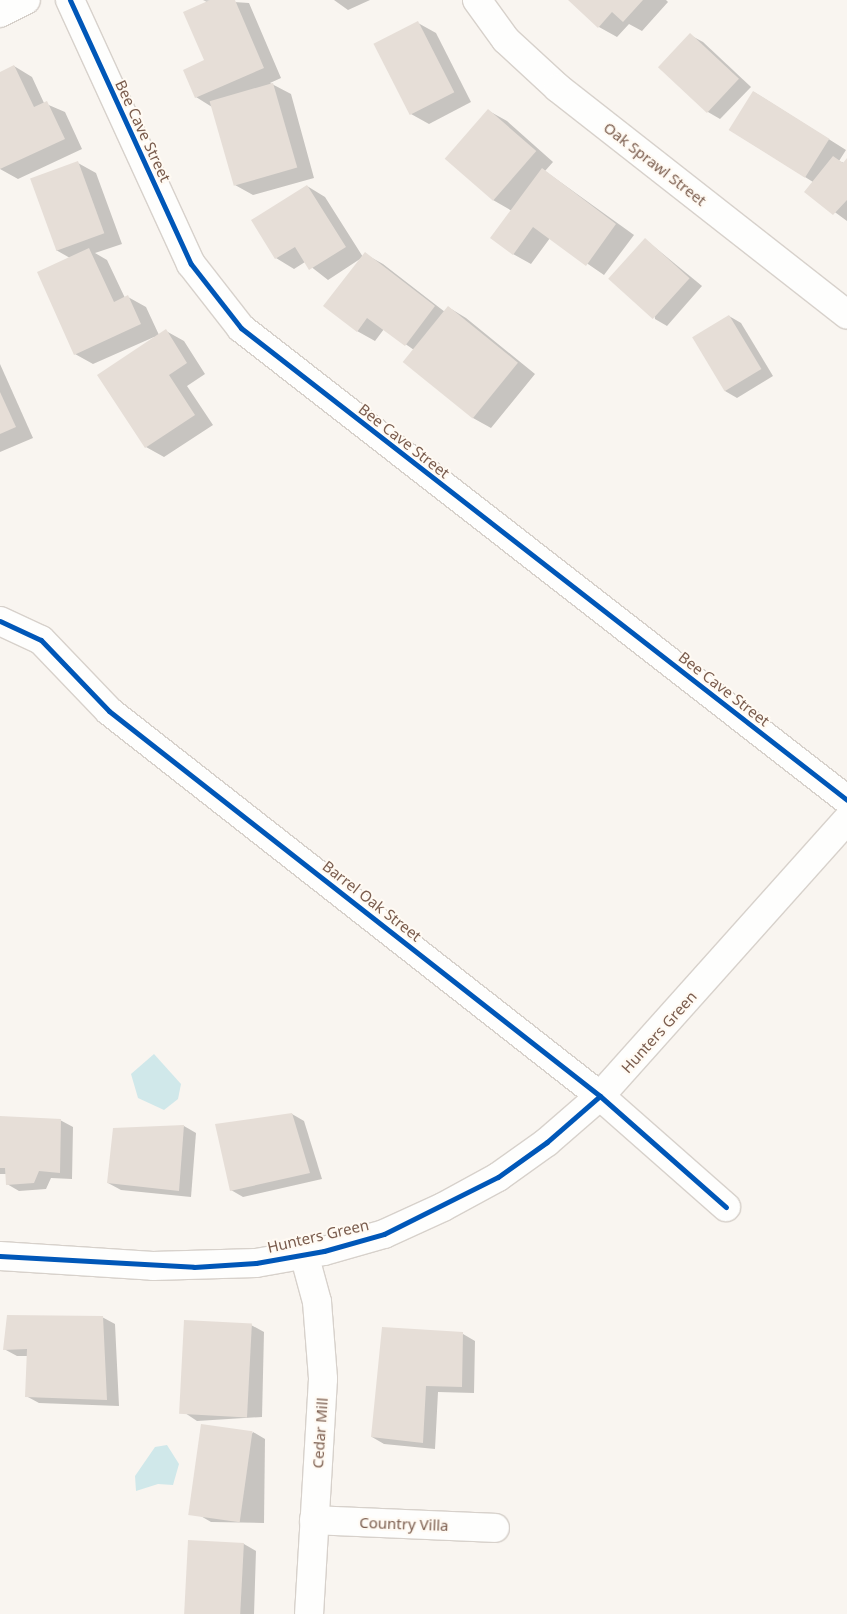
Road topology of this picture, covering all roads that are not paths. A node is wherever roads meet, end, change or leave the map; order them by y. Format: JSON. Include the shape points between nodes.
{"nodes":[{"id":1,"x":26,"y":0,"type":"edge"},
{"id":2,"x":70,"y":0,"type":"edge"},
{"id":3,"x":478,"y":0,"type":"edge"},
{"id":4,"x":0,"y":13,"type":"edge"},
{"id":5,"x":847,"y":315,"type":"edge"},
{"id":6,"x":0,"y":620,"type":"edge"},
{"id":7,"x":847,"y":800,"type":"edge"},
{"id":8,"x":847,"y":820,"type":"edge"},
{"id":9,"x":600,"y":1096,"type":"junction"},
{"id":10,"x":726,"y":1207,"type":"dead end"},
{"id":11,"x":304,"y":1254,"type":"junction"},
{"id":12,"x":0,"y":1256,"type":"edge"},
{"id":13,"x":314,"y":1520,"type":"junction"},
{"id":14,"x":495,"y":1528,"type":"dead end"},
{"id":15,"x":309,"y":1614,"type":"edge"}],
"edges":[{"from":1,"to":4,"type":"street"},
{"from":2,"to":7,"type":"street","name":"Bee Cave Street","via":[[191,264],[241,328]]},
{"from":3,"to":5,"type":"street","name":"Oak Sprawl Street","via":[[506,40],[558,88]]},
{"from":6,"to":9,"type":"street","name":"Barrel Oak Street","via":[[41,640],[109,711]]},
{"from":8,"to":9,"type":"street","name":"Hunters Green"},
{"from":9,"to":10,"type":"street","name":"Barrel Oak Street"},
{"from":9,"to":11,"type":"street","name":"Hunters Green","via":[[547,1142],[498,1177],[459,1198],[384,1234]]},
{"from":11,"to":12,"type":"street","name":"Hunters Green","via":[[256,1263],[194,1267]]},
{"from":11,"to":13,"type":"street","name":"Cedar Mill","via":[[317,1302],[324,1379]]},
{"from":13,"to":14,"type":"street","name":"Country Villa"},
{"from":13,"to":15,"type":"street","name":"Cedar Mill"}]}
